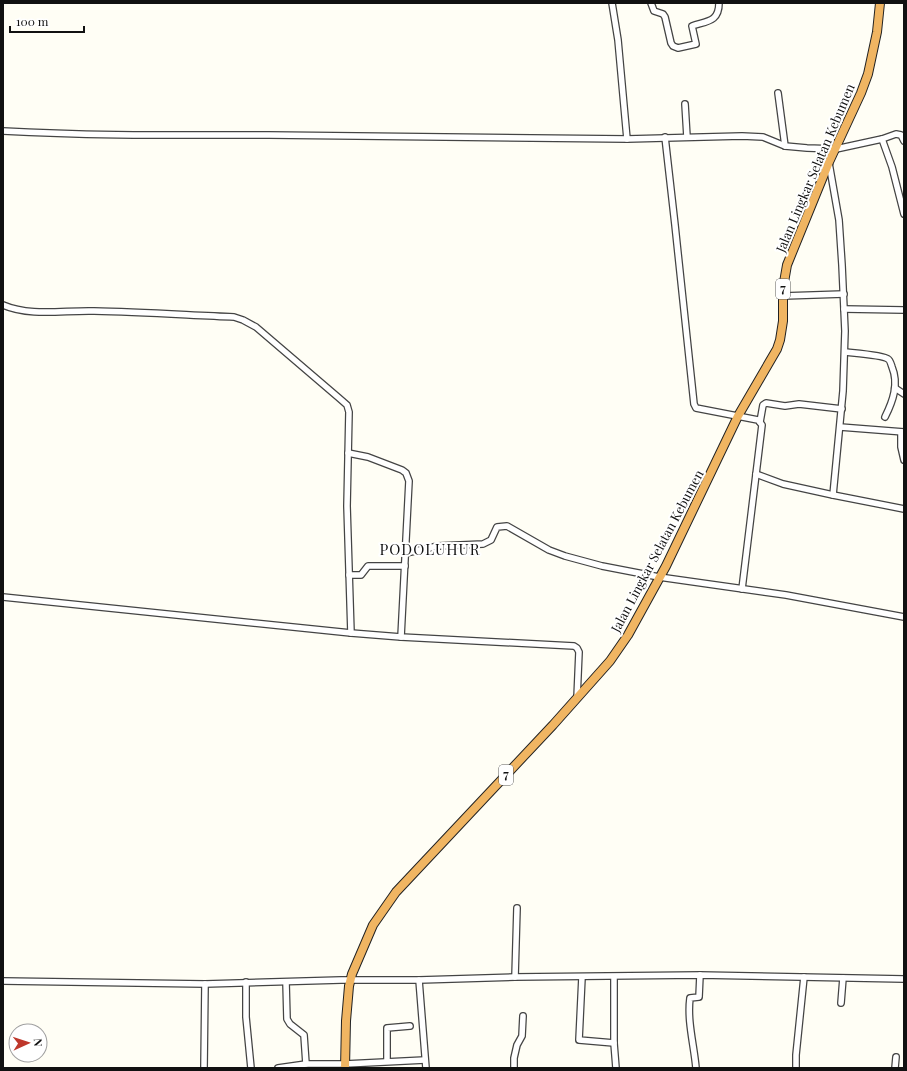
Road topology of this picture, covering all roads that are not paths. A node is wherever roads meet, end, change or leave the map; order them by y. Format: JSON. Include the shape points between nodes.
{"nodes":[{"id":1,"x":612,"y":3,"type":"edge"},
{"id":2,"x":652,"y":3,"type":"edge"},
{"id":3,"x":719,"y":3,"type":"edge"},
{"id":4,"x":880,"y":3,"type":"edge"},
{"id":5,"x":778,"y":93,"type":"dead end"},
{"id":6,"x":685,"y":104,"type":"dead end"},
{"id":7,"x":3,"y":131,"type":"edge"},
{"id":8,"x":664,"y":137,"type":"junction"},
{"id":9,"x":687,"y":137,"type":"junction"},
{"id":10,"x":627,"y":139,"type":"junction"},
{"id":11,"x":882,"y":139,"type":"junction"},
{"id":12,"x":904,"y":142,"type":"edge"},
{"id":13,"x":785,"y":146,"type":"junction"},
{"id":14,"x":836,"y":149,"type":"junction"},
{"id":15,"x":829,"y":162,"type":"junction"},
{"id":16,"x":904,"y":214,"type":"edge"},
{"id":17,"x":844,"y":294,"type":"junction"},
{"id":18,"x":784,"y":296,"type":"junction"},
{"id":19,"x":3,"y":305,"type":"edge"},
{"id":20,"x":844,"y":309,"type":"junction"},
{"id":21,"x":904,"y":310,"type":"edge"},
{"id":22,"x":845,"y":352,"type":"junction"},
{"id":23,"x":895,"y":388,"type":"junction"},
{"id":24,"x":904,"y":394,"type":"edge"},
{"id":25,"x":842,"y":409,"type":"junction"},
{"id":26,"x":738,"y":416,"type":"junction"},
{"id":27,"x":885,"y":417,"type":"dead end"},
{"id":28,"x":760,"y":422,"type":"junction"},
{"id":29,"x":840,"y":427,"type":"junction"},
{"id":30,"x":902,"y":432,"type":"edge"},
{"id":31,"x":348,"y":452,"type":"junction"},
{"id":32,"x":904,"y":460,"type":"edge"},
{"id":33,"x":756,"y":474,"type":"junction"},
{"id":34,"x":833,"y":495,"type":"junction"},
{"id":35,"x":904,"y":509,"type":"edge"},
{"id":36,"x":406,"y":553,"type":"junction"},
{"id":37,"x":405,"y":566,"type":"junction"},
{"id":38,"x":349,"y":575,"type":"junction"},
{"id":39,"x":660,"y":576,"type":"junction"},
{"id":40,"x":743,"y":586,"type":"junction"},
{"id":41,"x":3,"y":597,"type":"edge"},
{"id":42,"x":904,"y":616,"type":"edge"},
{"id":43,"x":352,"y":633,"type":"junction"},
{"id":44,"x":401,"y":637,"type":"junction"},
{"id":45,"x":577,"y":698,"type":"junction"},
{"id":46,"x":517,"y":908,"type":"dead end"},
{"id":47,"x":700,"y":975,"type":"junction"},
{"id":48,"x":515,"y":977,"type":"junction"},
{"id":49,"x":582,"y":977,"type":"junction"},
{"id":50,"x":614,"y":977,"type":"junction"},
{"id":51,"x":804,"y":977,"type":"junction"},
{"id":52,"x":351,"y":978,"type":"junction"},
{"id":53,"x":844,"y":978,"type":"junction"},
{"id":54,"x":904,"y":979,"type":"edge"},
{"id":55,"x":420,"y":980,"type":"junction"},
{"id":56,"x":3,"y":981,"type":"edge"},
{"id":57,"x":246,"y":982,"type":"junction"},
{"id":58,"x":286,"y":982,"type":"junction"},
{"id":59,"x":205,"y":984,"type":"junction"},
{"id":60,"x":841,"y":1002,"type":"dead end"},
{"id":61,"x":523,"y":1016,"type":"dead end"},
{"id":62,"x":410,"y":1026,"type":"dead end"},
{"id":63,"x":614,"y":1043,"type":"junction"},
{"id":64,"x":896,"y":1057,"type":"dead end"},
{"id":65,"x":425,"y":1060,"type":"junction"},
{"id":66,"x":387,"y":1061,"type":"junction"},
{"id":67,"x":306,"y":1064,"type":"junction"},
{"id":68,"x":345,"y":1066,"type":"edge"},
{"id":69,"x":295,"y":1067,"type":"edge"},
{"id":70,"x":204,"y":1068,"type":"edge"},
{"id":71,"x":251,"y":1068,"type":"edge"},
{"id":72,"x":278,"y":1068,"type":"edge"},
{"id":73,"x":426,"y":1068,"type":"edge"},
{"id":74,"x":514,"y":1068,"type":"edge"},
{"id":75,"x":616,"y":1068,"type":"edge"},
{"id":76,"x":696,"y":1068,"type":"edge"},
{"id":77,"x":796,"y":1068,"type":"edge"},
{"id":78,"x":895,"y":1068,"type":"edge"}],
"edges":[{"from":1,"to":10,"type":"street"},
{"from":2,"to":3,"type":"street","via":[[654,10],[665,17],[671,43],[678,48],[696,44],[692,26],[714,18],[718,14]]},
{"from":4,"to":14,"type":"highway","name":"Jalan Lingkar Selatan Kebumen","number":"7","via":[[868,74]]},
{"from":5,"to":13,"type":"street"},
{"from":6,"to":9,"type":"street"},
{"from":7,"to":10,"type":"street","via":[[149,136]]},
{"from":8,"to":9,"type":"street"},
{"from":8,"to":10,"type":"street"},
{"from":8,"to":26,"type":"street","via":[[694,404],[696,408]]},
{"from":9,"to":13,"type":"street","via":[[763,137]]},
{"from":11,"to":12,"type":"street","via":[[898,134]]},
{"from":11,"to":14,"type":"street"},
{"from":11,"to":16,"type":"street"},
{"from":13,"to":14,"type":"street"},
{"from":14,"to":15,"type":"highway","name":"Jalan Lingkar Selatan Kebumen","number":"7"},
{"from":15,"to":17,"type":"street","via":[[839,220]]},
{"from":15,"to":18,"type":"highway","name":"Jalan Lingkar Selatan Kebumen","number":"7","via":[[787,265]]},
{"from":17,"to":18,"type":"street"},
{"from":17,"to":20,"type":"street"},
{"from":18,"to":26,"type":"highway","name":"Jalan Lingkar Selatan Kebumen","number":"7","via":[[783,321],[777,349]]},
{"from":19,"to":31,"type":"street","via":[[14,310],[36,312],[93,311],[227,317],[243,320],[256,326],[347,405],[350,412]]},
{"from":20,"to":21,"type":"street"},
{"from":20,"to":22,"type":"street"},
{"from":22,"to":23,"type":"street","via":[[888,359],[895,376]]},
{"from":22,"to":25,"type":"street"},
{"from":23,"to":24,"type":"street"},
{"from":23,"to":27,"type":"street"},
{"from":25,"to":28,"type":"street","via":[[766,403],[763,405]]},
{"from":25,"to":29,"type":"street"},
{"from":26,"to":28,"type":"street"},
{"from":26,"to":39,"type":"highway","name":"Jalan Lingkar Selatan Kebumen","number":"7"},
{"from":28,"to":33,"type":"street","via":[[762,426]]},
{"from":29,"to":30,"type":"street"},
{"from":29,"to":34,"type":"street"},
{"from":30,"to":32,"type":"street","via":[[901,447]]},
{"from":31,"to":36,"type":"street","via":[[402,470],[408,477]]},
{"from":31,"to":38,"type":"street"},
{"from":33,"to":34,"type":"street","via":[[783,484]]},
{"from":33,"to":40,"type":"street"},
{"from":34,"to":35,"type":"street"},
{"from":36,"to":37,"type":"street"},
{"from":36,"to":39,"type":"street","via":[[438,546],[483,544],[491,540],[497,527],[507,526],[549,550],[565,556],[602,566]]},
{"from":37,"to":38,"type":"street","via":[[368,566],[361,575]]},
{"from":37,"to":44,"type":"street"},
{"from":38,"to":43,"type":"street"},
{"from":39,"to":40,"type":"street"},
{"from":39,"to":45,"type":"highway","name":"Jalan Lingkar Selatan Kebumen","number":"7","via":[[628,635],[610,661]]},
{"from":40,"to":42,"type":"street"},
{"from":41,"to":43,"type":"street"},
{"from":43,"to":44,"type":"street"},
{"from":44,"to":45,"type":"street","via":[[574,646],[579,652]]},
{"from":45,"to":52,"type":"highway","name":"Jalan Lingkar Selatan Kebumen","number":"7","via":[[396,892],[373,925]]},
{"from":46,"to":48,"type":"street"},
{"from":47,"to":50,"type":"street"},
{"from":47,"to":51,"type":"street"},
{"from":47,"to":76,"type":"street","via":[[699,997],[690,998],[691,1035]]},
{"from":48,"to":49,"type":"street"},
{"from":48,"to":55,"type":"street"},
{"from":49,"to":50,"type":"street"},
{"from":49,"to":63,"type":"street","via":[[579,1040]]},
{"from":50,"to":63,"type":"street"},
{"from":51,"to":53,"type":"street"},
{"from":51,"to":77,"type":"street"},
{"from":52,"to":55,"type":"street"},
{"from":52,"to":58,"type":"street"},
{"from":52,"to":68,"type":"highway","name":"Jalan Lingkar Selatan Kebumen","number":"7","via":[[346,1021]]},
{"from":53,"to":54,"type":"street"},
{"from":53,"to":60,"type":"street"},
{"from":55,"to":65,"type":"street"},
{"from":56,"to":59,"type":"street"},
{"from":57,"to":58,"type":"street"},
{"from":57,"to":59,"type":"street"},
{"from":57,"to":71,"type":"street"},
{"from":58,"to":67,"type":"street","via":[[287,1019],[304,1035]]},
{"from":59,"to":70,"type":"street"},
{"from":61,"to":74,"type":"street","via":[[522,1036],[517,1045]]},
{"from":62,"to":66,"type":"street","via":[[387,1028]]},
{"from":63,"to":75,"type":"street"},
{"from":64,"to":78,"type":"street"},
{"from":65,"to":66,"type":"street"},
{"from":65,"to":73,"type":"street"},
{"from":66,"to":68,"type":"street"},
{"from":67,"to":68,"type":"street"},
{"from":67,"to":69,"type":"street"},
{"from":69,"to":72,"type":"street"}]}
